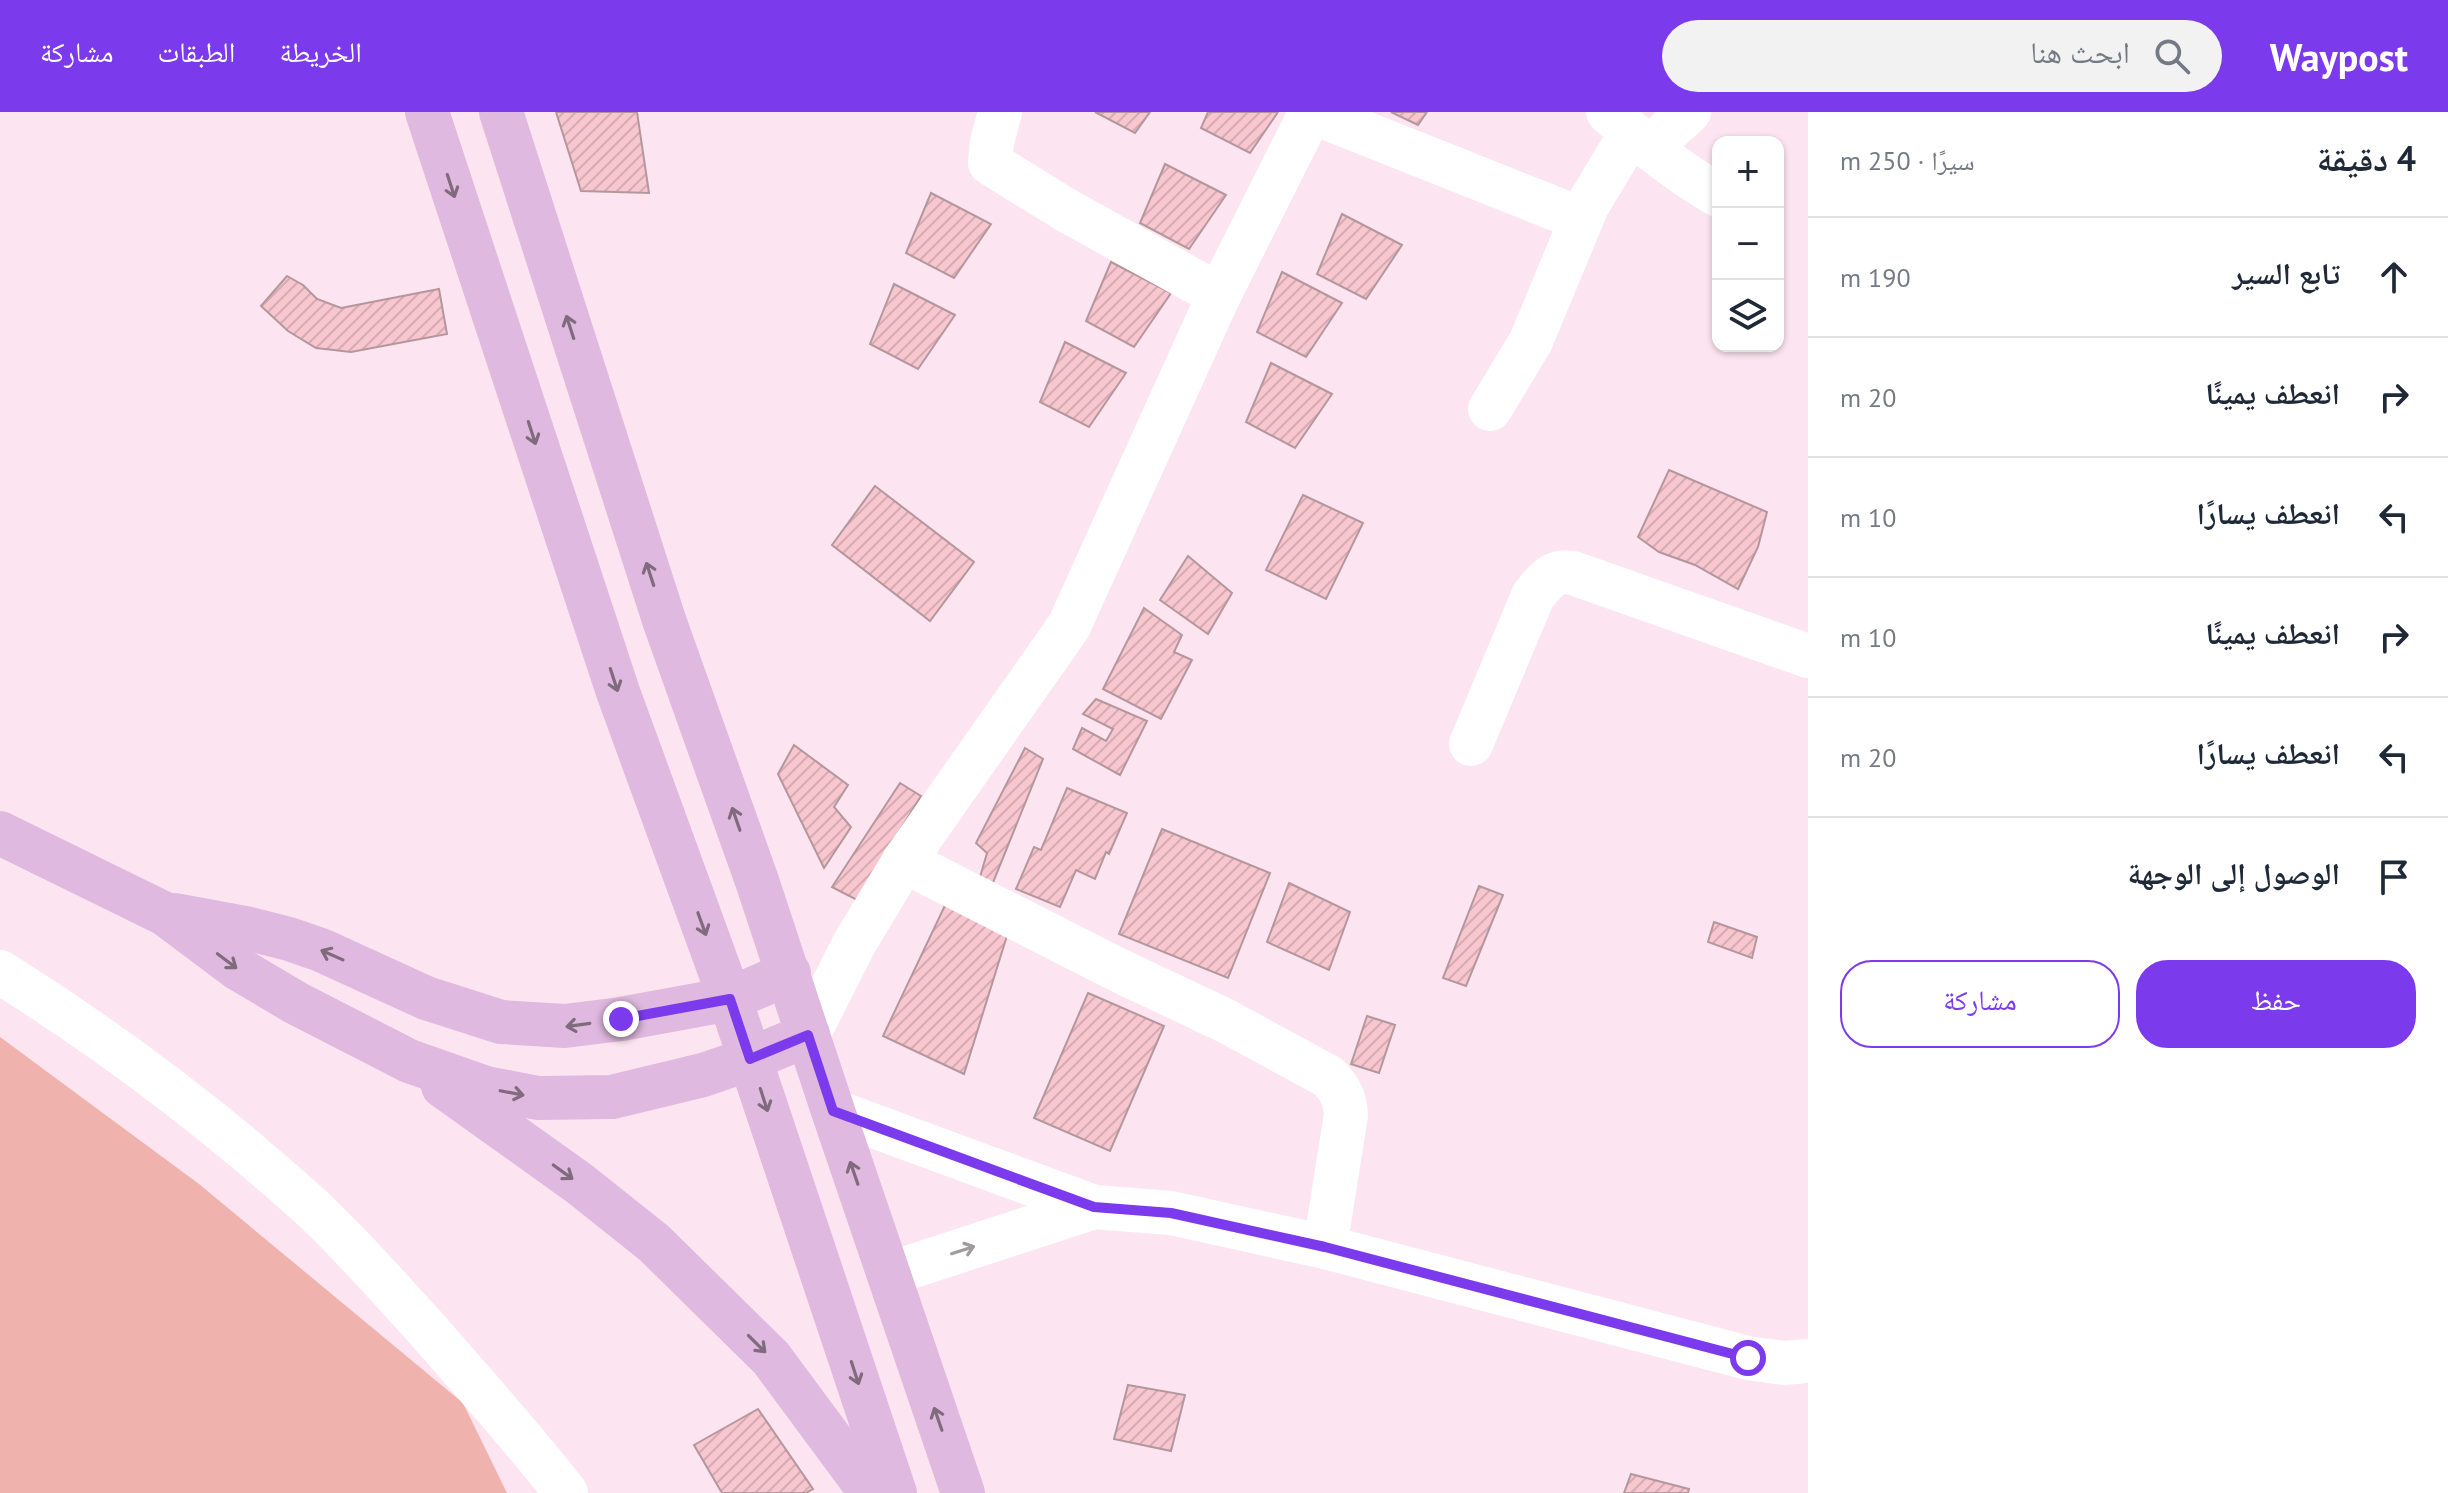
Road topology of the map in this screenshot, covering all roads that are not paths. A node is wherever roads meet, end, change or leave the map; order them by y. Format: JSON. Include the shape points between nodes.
{"nodes":[{"id":1,"x":427,"y":112,"type":"edge"},
{"id":2,"x":501,"y":112,"type":"edge"},
{"id":3,"x":1000,"y":112,"type":"edge"},
{"id":4,"x":1311,"y":112,"type":"edge"},
{"id":5,"x":1689,"y":112,"type":"edge"},
{"id":6,"x":1629,"y":131,"type":"edge"},
{"id":7,"x":1712,"y":191,"type":"edge"},
{"id":8,"x":1581,"y":219,"type":"junction"},
{"id":9,"x":1219,"y":295,"type":"junction"},
{"id":10,"x":1490,"y":409,"type":"dead end"},
{"id":11,"x":1808,"y":656,"type":"edge"},
{"id":12,"x":1471,"y":744,"type":"dead end"},
{"id":13,"x":0,"y":833,"type":"edge"},
{"id":14,"x":904,"y":861,"type":"junction"},
{"id":15,"x":165,"y":914,"type":"junction"},
{"id":16,"x":854,"y":944,"type":"junction"},
{"id":17,"x":0,"y":972,"type":"edge"},
{"id":18,"x":789,"y":973,"type":"junction"},
{"id":19,"x":730,"y":999,"type":"junction"},
{"id":20,"x":808,"y":1035,"type":"junction"},
{"id":21,"x":750,"y":1059,"type":"junction"},
{"id":22,"x":409,"y":1061,"type":"junction"},
{"id":23,"x":833,"y":1111,"type":"junction"},
{"id":24,"x":1094,"y":1207,"type":"junction"},
{"id":25,"x":1325,"y":1247,"type":"junction"},
{"id":26,"x":889,"y":1274,"type":"junction"},
{"id":27,"x":1808,"y":1361,"type":"edge"},
{"id":28,"x":566,"y":1493,"type":"edge"},
{"id":29,"x":871,"y":1493,"type":"edge"},
{"id":30,"x":895,"y":1493,"type":"edge"},
{"id":31,"x":963,"y":1493,"type":"edge"}],
"edges":[{"from":1,"to":19,"type":"main road","one_way":true,"via":[[618,692]]},
{"from":18,"to":2,"type":"main road","one_way":true,"via":[[664,620]]},
{"from":3,"to":9,"type":"street","via":[[990,163]]},
{"from":4,"to":8,"type":"street"},
{"from":4,"to":9,"type":"street"},
{"from":5,"to":6,"type":"street"},
{"from":6,"to":7,"type":"street"},
{"from":6,"to":8,"type":"street"},
{"from":8,"to":10,"type":"street","via":[[1531,341]]},
{"from":9,"to":14,"type":"street","via":[[1069,626]]},
{"from":11,"to":12,"type":"street","via":[[1562,571],[1548,576],[1533,596]]},
{"from":13,"to":15,"type":"main road"},
{"from":14,"to":16,"type":"street"},
{"from":14,"to":25,"type":"street","via":[[1329,1077],[1341,1090],[1346,1115]]},
{"from":19,"to":15,"type":"main road","one_way":true,"via":[[565,1026],[501,1022],[426,998],[289,939]]},
{"from":15,"to":22,"type":"main road","one_way":true,"via":[[237,968]]},
{"from":16,"to":18,"type":"street"},
{"from":16,"to":20,"type":"street"},
{"from":17,"to":28,"type":"street","via":[[184,1100],[313,1209],[521,1435]]},
{"from":18,"to":19,"type":"main road"},
{"from":18,"to":20,"type":"main road"},
{"from":19,"to":21,"type":"main road"},
{"from":20,"to":21,"type":"main road"},
{"from":20,"to":23,"type":"main road"},
{"from":22,"to":21,"type":"main road","one_way":true,"via":[[486,1088],[538,1098],[612,1097]]},
{"from":21,"to":30,"type":"main road","one_way":true},
{"from":22,"to":29,"type":"main road","one_way":true,"via":[[654,1243],[771,1358]]},
{"from":23,"to":24,"type":"street"},
{"from":26,"to":23,"type":"main road","one_way":true},
{"from":24,"to":25,"type":"street","via":[[1171,1213]]},
{"from":26,"to":24,"type":"street","one_way":true},
{"from":25,"to":27,"type":"street","via":[[1748,1358]]},
{"from":31,"to":26,"type":"main road","one_way":true}]}
